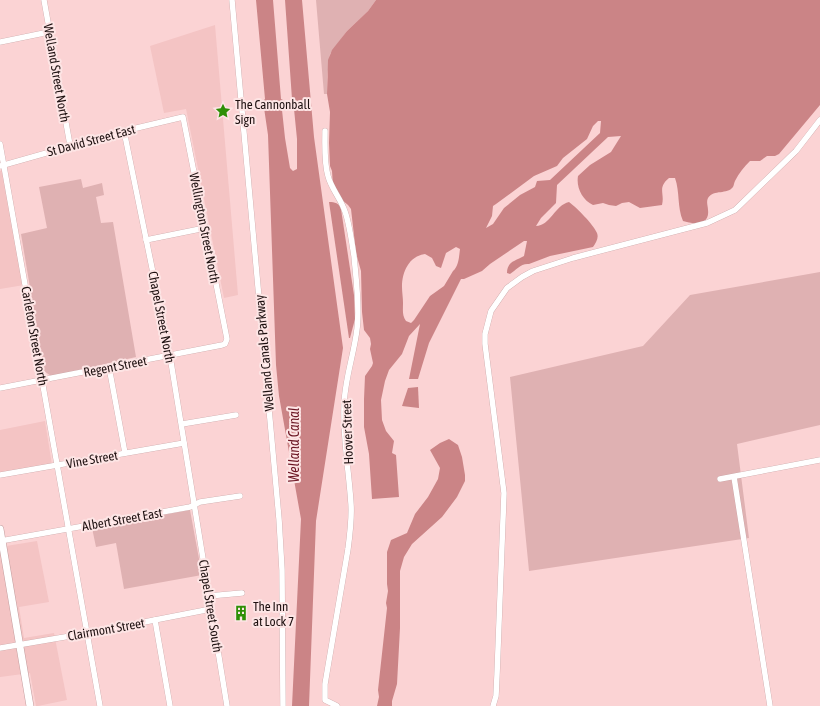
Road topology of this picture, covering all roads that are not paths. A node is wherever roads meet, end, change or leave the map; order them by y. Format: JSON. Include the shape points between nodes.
{"nodes":[{"id":1,"x":44,"y":0,"type":"edge"},
{"id":2,"x":232,"y":0,"type":"edge"},
{"id":3,"x":49,"y":32,"type":"junction"},
{"id":4,"x":0,"y":42,"type":"edge"},
{"id":5,"x":183,"y":117,"type":"joint"},
{"id":6,"x":820,"y":120,"type":"edge"},
{"id":7,"x":124,"y":131,"type":"junction"},
{"id":8,"x":325,"y":131,"type":"dead end"},
{"id":9,"x":0,"y":144,"type":"edge"},
{"id":10,"x":70,"y":145,"type":"junction"},
{"id":11,"x":2,"y":166,"type":"edge"},
{"id":12,"x":204,"y":228,"type":"junction"},
{"id":13,"x":146,"y":240,"type":"junction"},
{"id":14,"x":227,"y":339,"type":"joint"},
{"id":15,"x":170,"y":356,"type":"junction"},
{"id":16,"x":109,"y":367,"type":"junction"},
{"id":17,"x":43,"y":380,"type":"junction"},
{"id":18,"x":0,"y":388,"type":"edge"},
{"id":19,"x":236,"y":415,"type":"dead end"},
{"id":20,"x":182,"y":424,"type":"junction"},
{"id":21,"x":184,"y":443,"type":"junction"},
{"id":22,"x":125,"y":453,"type":"junction"},
{"id":23,"x":820,"y":460,"type":"edge"},
{"id":24,"x":58,"y":466,"type":"junction"},
{"id":25,"x":0,"y":476,"type":"edge"},
{"id":26,"x":734,"y":477,"type":"junction"},
{"id":27,"x":720,"y":479,"type":"dead end"},
{"id":28,"x":240,"y":496,"type":"dead end"},
{"id":29,"x":195,"y":505,"type":"junction"},
{"id":30,"x":0,"y":529,"type":"edge"},
{"id":31,"x":69,"y":529,"type":"junction"},
{"id":32,"x":1,"y":541,"type":"edge"},
{"id":33,"x":242,"y":593,"type":"dead end"},
{"id":34,"x":209,"y":596,"type":"junction"},
{"id":35,"x":211,"y":609,"type":"junction"},
{"id":36,"x":155,"y":620,"type":"junction"},
{"id":37,"x":88,"y":634,"type":"junction"},
{"id":38,"x":20,"y":644,"type":"junction"},
{"id":39,"x":0,"y":648,"type":"edge"},
{"id":40,"x":30,"y":706,"type":"edge"},
{"id":41,"x":100,"y":706,"type":"edge"},
{"id":42,"x":170,"y":706,"type":"edge"},
{"id":43,"x":227,"y":706,"type":"edge"},
{"id":44,"x":283,"y":706,"type":"edge"},
{"id":45,"x":337,"y":706,"type":"edge"},
{"id":46,"x":493,"y":706,"type":"edge"},
{"id":47,"x":770,"y":706,"type":"edge"}],
"edges":[{"from":1,"to":3,"type":"street","name":"Welland Street North"},
{"from":2,"to":44,"type":"street","name":"Welland Canals Parkway","via":[[279,518]]},
{"from":3,"to":4,"type":"street"},
{"from":3,"to":10,"type":"street","name":"Welland Street North"},
{"from":5,"to":7,"type":"street","name":"St David Street East"},
{"from":5,"to":12,"type":"street","name":"Wellington Street North"},
{"from":6,"to":46,"type":"street","via":[[796,151],[735,210],[707,223],[533,271],[507,288],[491,311],[485,344],[504,493],[496,696]]},
{"from":7,"to":10,"type":"street","name":"St David Street East"},
{"from":7,"to":13,"type":"street","name":"Chapel Street North"},
{"from":8,"to":45,"type":"street","name":"Hoover Street","via":[[328,177],[344,209],[354,256],[358,316],[344,405],[351,505],[350,528],[325,684],[325,700]]},
{"from":9,"to":11,"type":"street","name":"Carleton Street North"},
{"from":10,"to":11,"type":"street","name":"St David Street East"},
{"from":11,"to":17,"type":"street","name":"Carleton Street North"},
{"from":12,"to":13,"type":"street"},
{"from":12,"to":14,"type":"street","name":"Wellington Street North"},
{"from":13,"to":15,"type":"street","name":"Chapel Street North"},
{"from":14,"to":15,"type":"street","name":"Regent Street","via":[[222,345]]},
{"from":15,"to":16,"type":"street","name":"Regent Street"},
{"from":15,"to":20,"type":"street","name":"Chapel Street North"},
{"from":16,"to":17,"type":"street","name":"Regent Street"},
{"from":16,"to":22,"type":"street"},
{"from":17,"to":18,"type":"street","name":"Regent Street"},
{"from":17,"to":24,"type":"street","name":"Carleton Street North"},
{"from":19,"to":20,"type":"street"},
{"from":20,"to":21,"type":"street","name":"Chapel Street North"},
{"from":21,"to":22,"type":"street","name":"Vine Street"},
{"from":21,"to":29,"type":"street","name":"Chapel Street North"},
{"from":22,"to":24,"type":"street","name":"Vine Street"},
{"from":23,"to":26,"type":"street"},
{"from":24,"to":25,"type":"street","name":"Vine Street"},
{"from":24,"to":31,"type":"street","name":"Carleton Street North"},
{"from":26,"to":27,"type":"street"},
{"from":26,"to":47,"type":"street"},
{"from":28,"to":29,"type":"street","name":"Albert Street East"},
{"from":29,"to":31,"type":"street","name":"Albert Street East"},
{"from":29,"to":34,"type":"street","name":"Chapel Street South"},
{"from":30,"to":32,"type":"main road"},
{"from":31,"to":32,"type":"street","name":"Albert Street East"},
{"from":31,"to":37,"type":"street","name":"Carleton Street North"},
{"from":32,"to":38,"type":"main road"},
{"from":33,"to":34,"type":"street"},
{"from":34,"to":35,"type":"street","name":"Chapel Street South"},
{"from":35,"to":36,"type":"street","name":"Clairmont Street"},
{"from":35,"to":43,"type":"street","name":"Chapel Street South"},
{"from":36,"to":37,"type":"street","name":"Clairmont Street"},
{"from":36,"to":42,"type":"street"},
{"from":37,"to":38,"type":"street","name":"Clairmont Street"},
{"from":37,"to":41,"type":"street","name":"Carleton Street North"},
{"from":38,"to":39,"type":"street","name":"Clairmont Street"},
{"from":38,"to":40,"type":"main road"}]}
